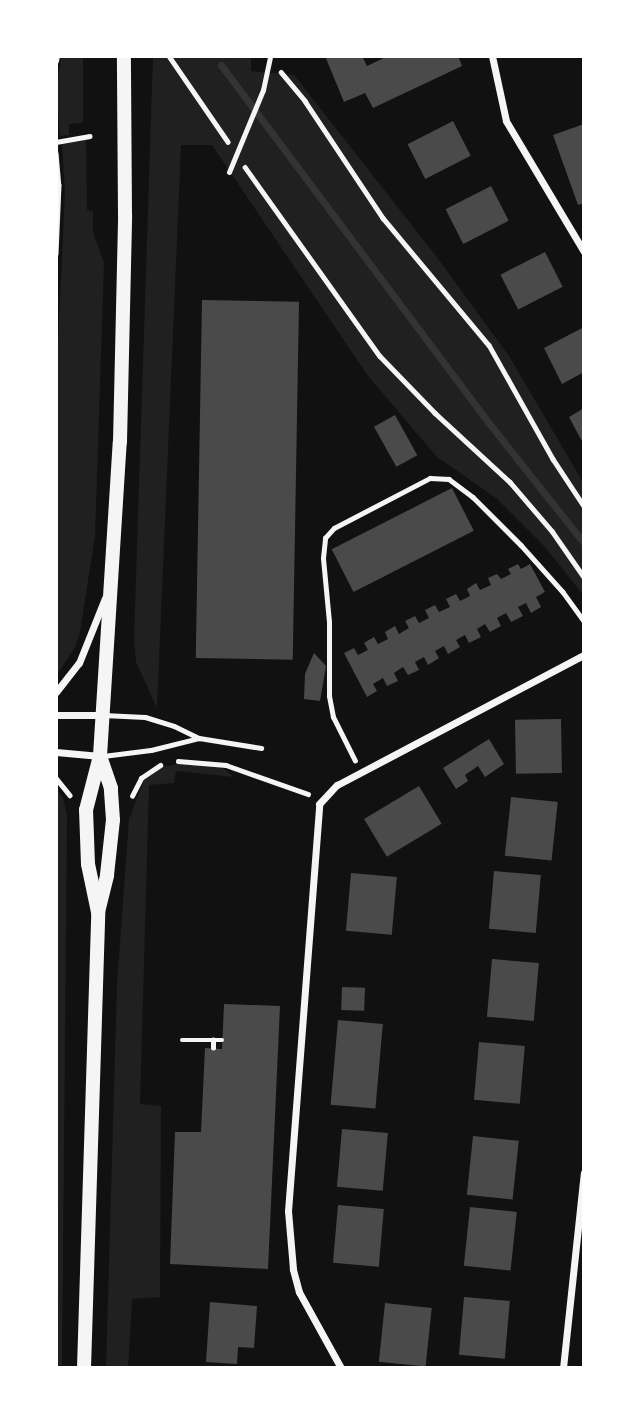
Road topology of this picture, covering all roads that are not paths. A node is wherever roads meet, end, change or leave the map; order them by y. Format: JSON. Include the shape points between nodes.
{"nodes":[{"id":1,"x":124,"y":56,"type":"edge"},
{"id":2,"x":492,"y":56,"type":"edge"},
{"id":3,"x":270,"y":58,"type":"edge"},
{"id":4,"x":229,"y":172,"type":"dead end"},
{"id":5,"x":584,"y":252,"type":"edge"},
{"id":6,"x":113,"y":574,"type":"junction"},
{"id":7,"x":584,"y":655,"type":"edge"},
{"id":8,"x":56,"y":692,"type":"edge"},
{"id":9,"x":56,"y":715,"type":"edge"},
{"id":10,"x":103,"y":715,"type":"junction"},
{"id":11,"x":199,"y":738,"type":"junction"},
{"id":12,"x":261,"y":748,"type":"dead end"},
{"id":13,"x":56,"y":752,"type":"edge"},
{"id":14,"x":100,"y":756,"type":"junction"},
{"id":15,"x":99,"y":912,"type":"junction"},
{"id":16,"x":584,"y":1172,"type":"edge"},
{"id":17,"x":84,"y":1368,"type":"edge"},
{"id":18,"x":341,"y":1368,"type":"edge"},
{"id":19,"x":563,"y":1368,"type":"edge"}],
"edges":[{"from":1,"to":6,"type":"main road","via":[[125,215]]},
{"from":2,"to":5,"type":"street","via":[[514,140]]},
{"from":3,"to":4,"type":"lane","via":[[246,138]]},
{"from":6,"to":8,"type":"street","via":[[79,663]]},
{"from":6,"to":10,"type":"main road"},
{"from":7,"to":18,"type":"street","via":[[337,785],[321,799],[288,1211],[299,1292]]},
{"from":9,"to":10,"type":"street"},
{"from":10,"to":11,"type":"lane","via":[[158,720]]},
{"from":10,"to":14,"type":"main road"},
{"from":11,"to":12,"type":"lane"},
{"from":11,"to":14,"type":"lane"},
{"from":13,"to":14,"type":"street"},
{"from":14,"to":15,"type":"main road","via":[[86,810],[88,864]]},
{"from":14,"to":15,"type":"main road","via":[[111,788],[113,820]]},
{"from":15,"to":17,"type":"main road"},
{"from":16,"to":19,"type":"street"}]}
